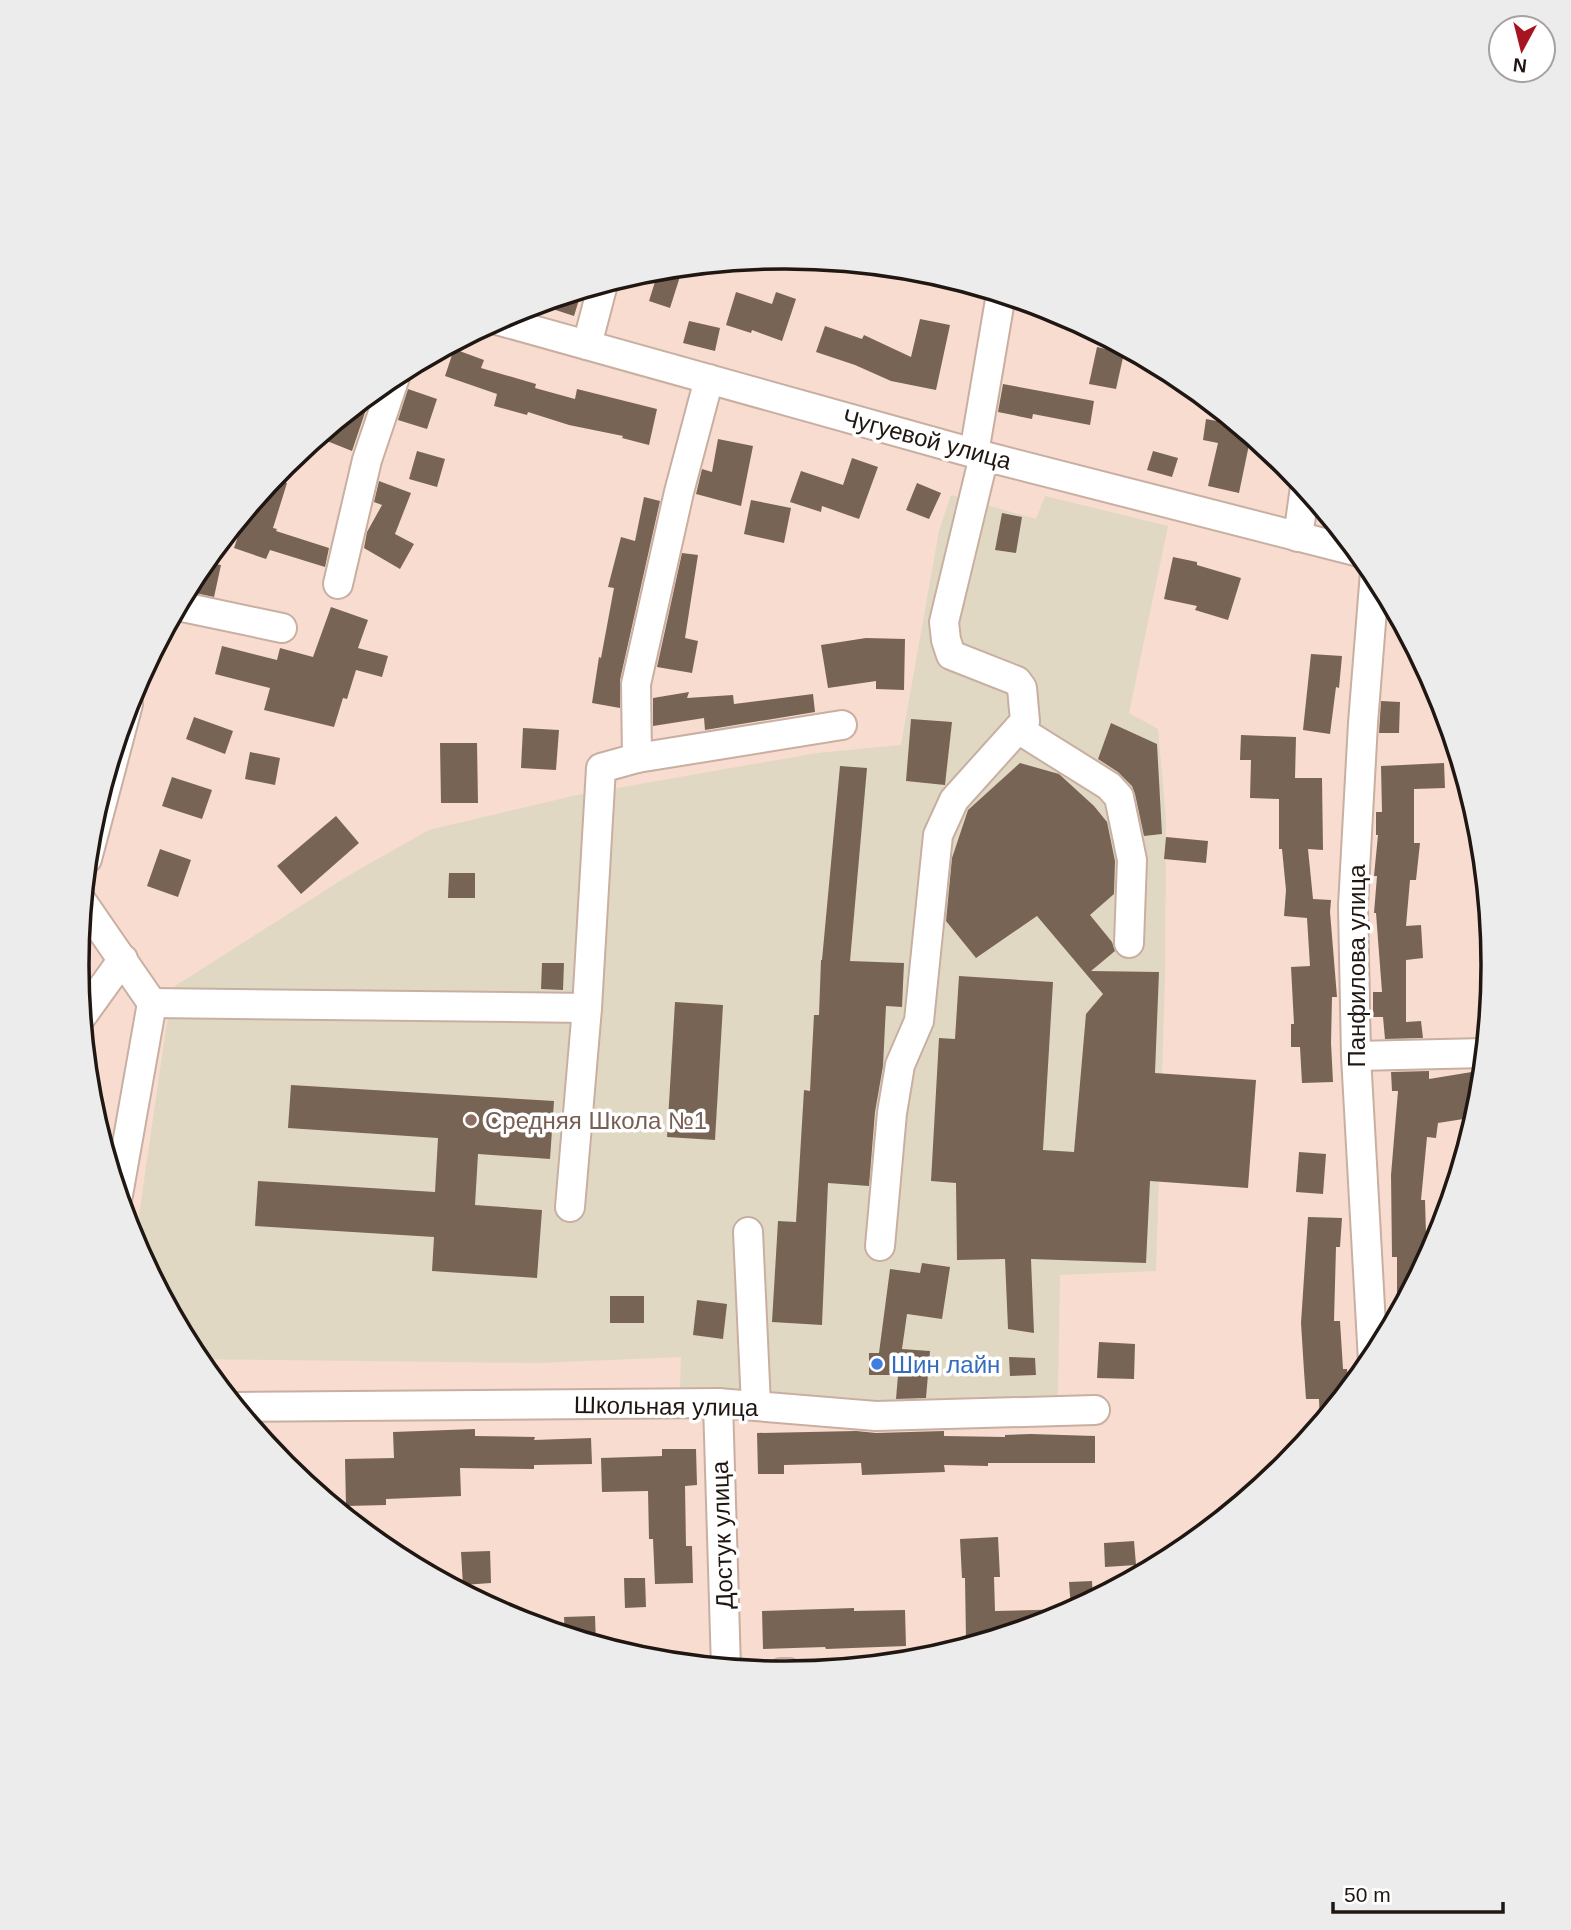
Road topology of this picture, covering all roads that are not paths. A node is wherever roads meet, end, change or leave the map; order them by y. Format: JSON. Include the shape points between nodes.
{"nodes":[{"id":1,"x":601,"y":293,"type":"edge"},
{"id":2,"x":1000,"y":303,"type":"edge"},
{"id":3,"x":513,"y":325,"type":"edge"},
{"id":4,"x":587,"y":345,"type":"junction"},
{"id":5,"x":709,"y":379,"type":"junction"},
{"id":6,"x":390,"y":393,"type":"edge"},
{"id":7,"x":979,"y":454,"type":"junction"},
{"id":8,"x":1303,"y":500,"type":"edge"},
{"id":9,"x":1298,"y":537,"type":"junction"},
{"id":10,"x":1343,"y":548,"type":"edge"},
{"id":11,"x":338,"y":584,"type":"dead end"},
{"id":12,"x":1373,"y":593,"type":"edge"},
{"id":13,"x":188,"y":608,"type":"edge"},
{"id":14,"x":282,"y":628,"type":"dead end"},
{"id":15,"x":842,"y":725,"type":"dead end"},
{"id":16,"x":1018,"y":729,"type":"junction"},
{"id":17,"x":637,"y":758,"type":"junction"},
{"id":18,"x":91,"y":915,"type":"edge"},
{"id":19,"x":1129,"y":943,"type":"dead end"},
{"id":20,"x":123,"y":959,"type":"junction"},
{"id":21,"x":152,"y":1003,"type":"junction"},
{"id":22,"x":91,"y":1004,"type":"edge"},
{"id":23,"x":587,"y":1009,"type":"junction"},
{"id":24,"x":1476,"y":1053,"type":"edge"},
{"id":25,"x":1356,"y":1056,"type":"junction"},
{"id":26,"x":122,"y":1174,"type":"edge"},
{"id":27,"x":570,"y":1207,"type":"dead end"},
{"id":28,"x":748,"y":1233,"type":"dead end"},
{"id":29,"x":880,"y":1246,"type":"dead end"},
{"id":30,"x":1372,"y":1339,"type":"edge"},
{"id":31,"x":718,"y":1403,"type":"junction"},
{"id":32,"x":756,"y":1405,"type":"junction"},
{"id":33,"x":248,"y":1407,"type":"edge"},
{"id":34,"x":1095,"y":1410,"type":"dead end"},
{"id":35,"x":726,"y":1658,"type":"edge"}],
"edges":[{"from":1,"to":4,"type":"street"},
{"from":2,"to":7,"type":"street"},
{"from":3,"to":4,"type":"street","name":"Чугуевой улица"},
{"from":4,"to":5,"type":"street","name":"Чугуевой улица"},
{"from":5,"to":7,"type":"street","name":"Чугуевой улица"},
{"from":5,"to":17,"type":"street","via":[[636,684]]},
{"from":6,"to":11,"type":"street","via":[[367,460]]},
{"from":7,"to":9,"type":"street","name":"Чугуевой улица"},
{"from":7,"to":16,"type":"street","via":[[944,622],[946,640],[951,654],[1017,681],[1022,688],[1025,721]]},
{"from":8,"to":9,"type":"street"},
{"from":9,"to":10,"type":"street","name":"Чугуевой улица"},
{"from":12,"to":25,"type":"street","name":"Панфилова улица","via":[[1353,906]]},
{"from":13,"to":14,"type":"street"},
{"from":15,"to":17,"type":"street"},
{"from":16,"to":19,"type":"street","via":[[1109,786],[1119,797],[1132,860]]},
{"from":16,"to":29,"type":"street","via":[[954,800],[938,835],[919,1021],[900,1065]]},
{"from":17,"to":23,"type":"street","via":[[601,768]]},
{"from":18,"to":20,"type":"street"},
{"from":20,"to":21,"type":"street"},
{"from":20,"to":22,"type":"street"},
{"from":21,"to":23,"type":"street"},
{"from":21,"to":26,"type":"street"},
{"from":23,"to":27,"type":"street"},
{"from":24,"to":25,"type":"street"},
{"from":25,"to":30,"type":"street","name":"Панфилова улица"},
{"from":28,"to":32,"type":"street"},
{"from":31,"to":32,"type":"street","name":"Школьная улица"},
{"from":31,"to":33,"type":"street","name":"Школьная улица"},
{"from":31,"to":35,"type":"street","name":"Достук улица"},
{"from":32,"to":34,"type":"street","name":"Школьная улица","via":[[876,1416]]}]}
